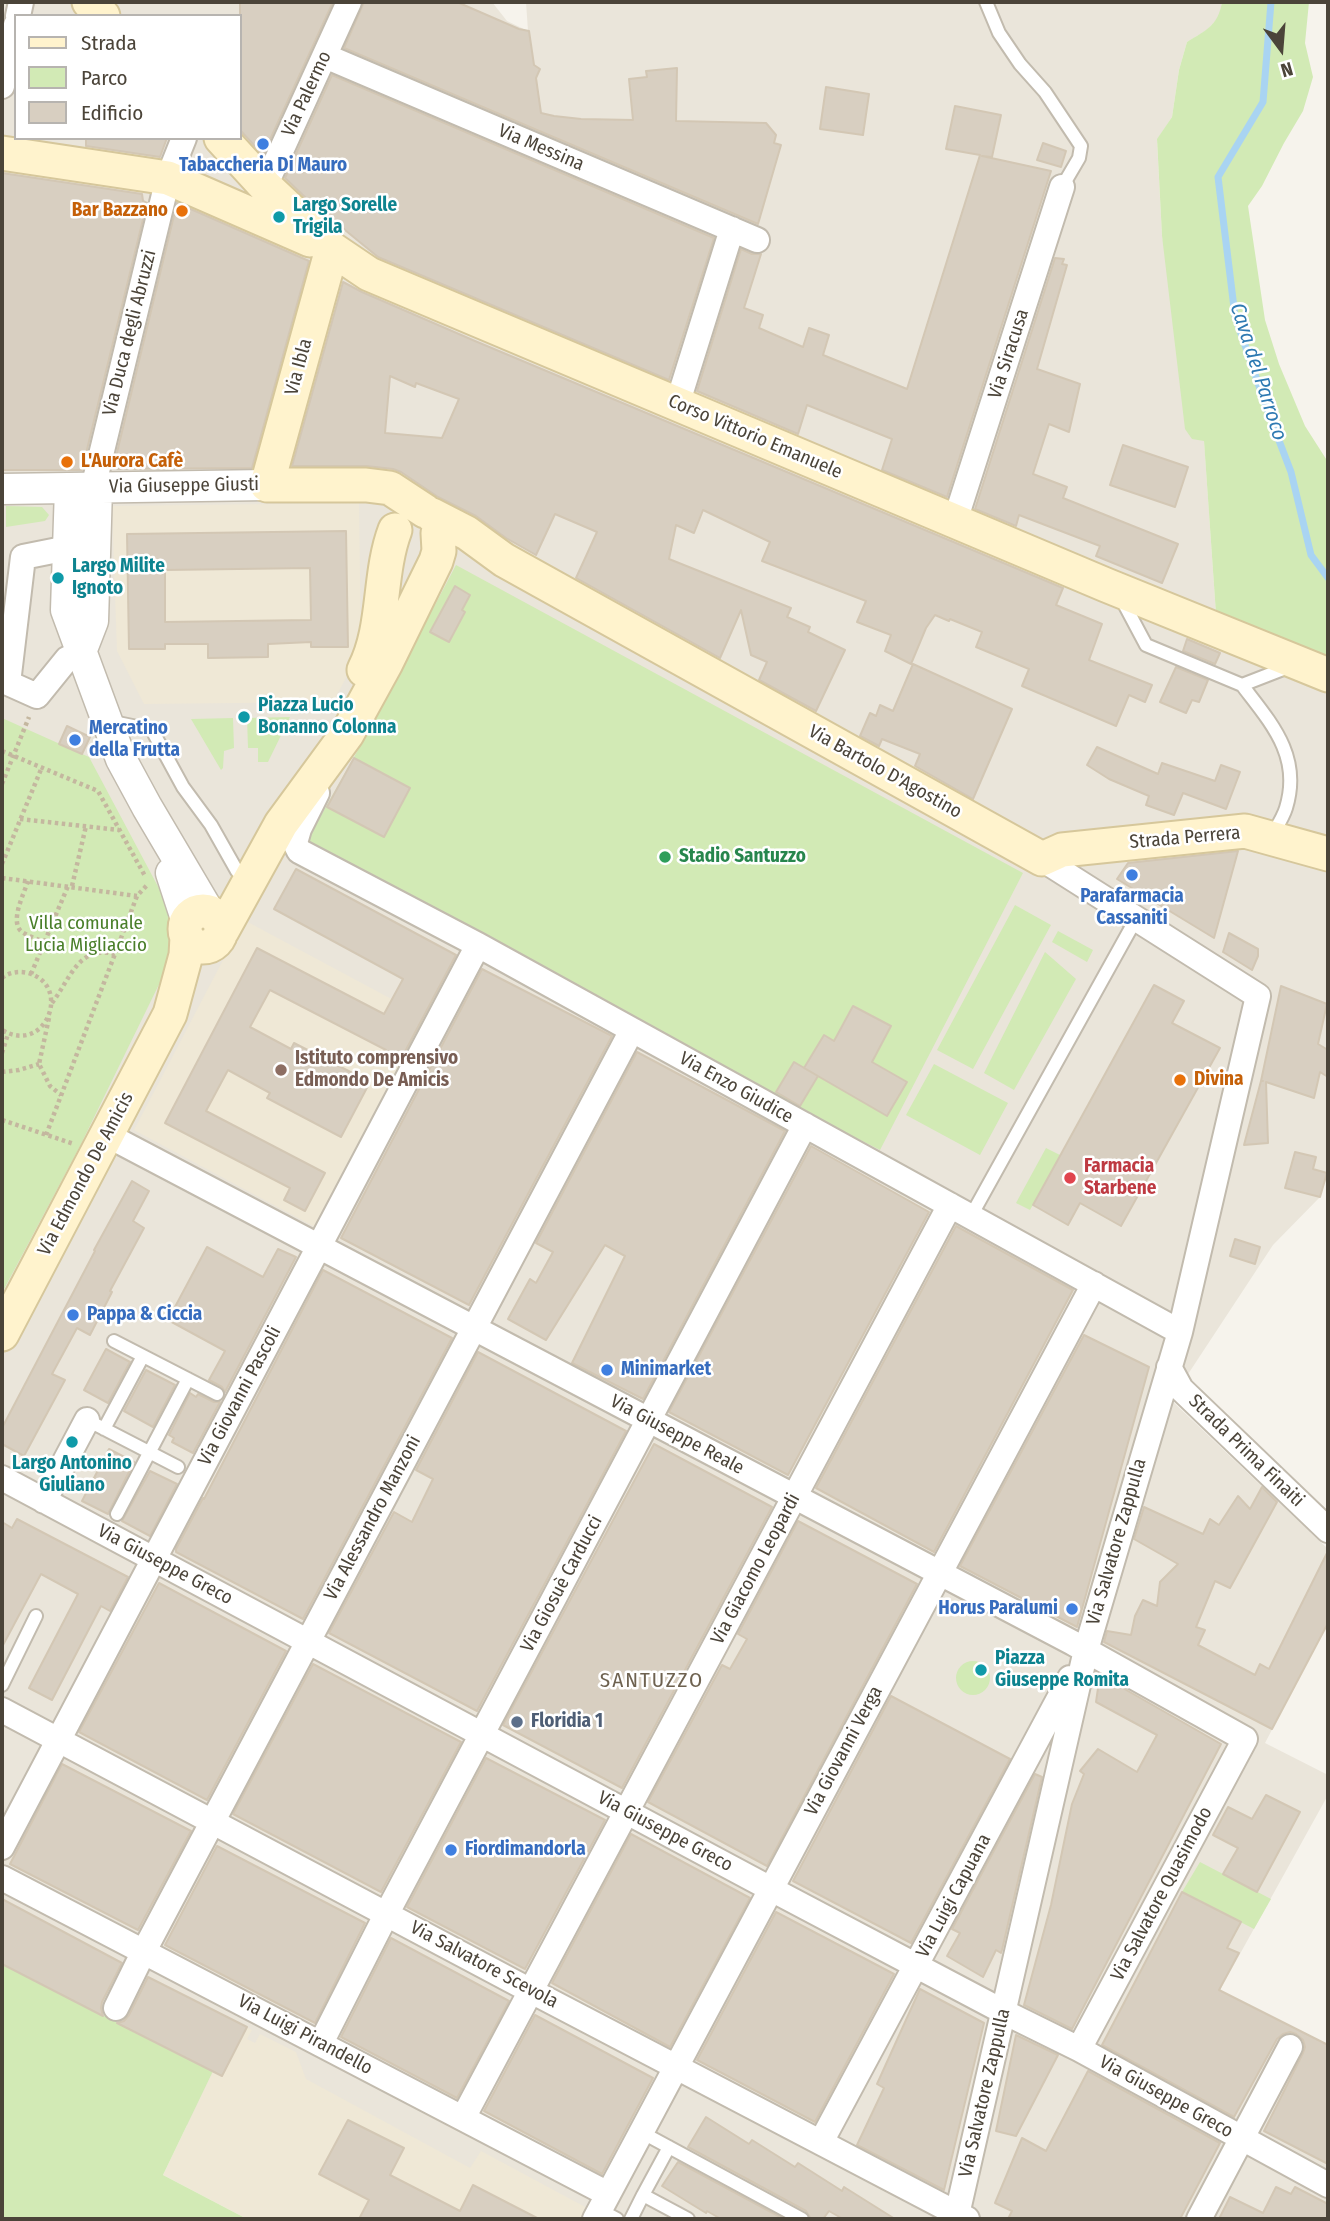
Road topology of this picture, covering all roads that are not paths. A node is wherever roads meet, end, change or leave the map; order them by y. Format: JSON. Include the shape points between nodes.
{"nodes":[{"id":1,"x":349,"y":2,"type":"edge"},
{"id":2,"x":986,"y":2,"type":"edge"},
{"id":3,"x":14,"y":34,"type":"edge"},
{"id":4,"x":325,"y":56,"type":"junction"},
{"id":5,"x":2,"y":86,"type":"edge"},
{"id":6,"x":183,"y":140,"type":"edge"},
{"id":7,"x":223,"y":140,"type":"edge"},
{"id":8,"x":2,"y":153,"type":"edge"},
{"id":9,"x":168,"y":178,"type":"junction"},
{"id":10,"x":265,"y":186,"type":"junction"},
{"id":11,"x":1062,"y":187,"type":"joint"},
{"id":12,"x":732,"y":229,"type":"junction"},
{"id":13,"x":757,"y":240,"type":"dead end"},
{"id":14,"x":332,"y":249,"type":"junction"},
{"id":15,"x":677,"y":405,"type":"junction"},
{"id":16,"x":267,"y":485,"type":"junction"},
{"id":17,"x":366,"y":485,"type":"junction"},
{"id":18,"x":87,"y":488,"type":"junction"},
{"id":19,"x":2,"y":489,"type":"edge"},
{"id":20,"x":955,"y":522,"type":"junction"},
{"id":21,"x":432,"y":531,"type":"junction"},
{"id":22,"x":395,"y":534,"type":"junction"},
{"id":23,"x":68,"y":548,"type":"junction"},
{"id":24,"x":1116,"y":589,"type":"junction"},
{"id":25,"x":81,"y":652,"type":"junction"},
{"id":26,"x":1313,"y":669,"type":"edge"},
{"id":27,"x":1242,"y":685,"type":"junction"},
{"id":28,"x":106,"y":720,"type":"junction"},
{"id":29,"x":347,"y":734,"type":"junction"},
{"id":30,"x":1271,"y":837,"type":"junction"},
{"id":31,"x":1328,"y":853,"type":"edge"},
{"id":32,"x":1042,"y":859,"type":"junction"},
{"id":33,"x":237,"y":871,"type":"junction"},
{"id":34,"x":1136,"y":919,"type":"junction"},
{"id":35,"x":205,"y":927,"type":"junction"},
{"id":36,"x":478,"y":946,"type":"junction"},
{"id":37,"x":1258,"y":996,"type":"joint"},
{"id":38,"x":632,"y":1030,"type":"junction"},
{"id":39,"x":805,"y":1125,"type":"junction"},
{"id":40,"x":107,"y":1135,"type":"junction"},
{"id":41,"x":960,"y":1211,"type":"junction"},
{"id":42,"x":318,"y":1247,"type":"junction"},
{"id":43,"x":1094,"y":1284,"type":"junction"},
{"id":44,"x":474,"y":1328,"type":"junction"},
{"id":45,"x":1180,"y":1332,"type":"junction"},
{"id":46,"x":2,"y":1334,"type":"edge"},
{"id":47,"x":114,"y":1341,"type":"dead end"},
{"id":48,"x":143,"y":1356,"type":"junction"},
{"id":49,"x":1169,"y":1367,"type":"junction"},
{"id":50,"x":188,"y":1379,"type":"junction"},
{"id":51,"x":217,"y":1394,"type":"dead end"},
{"id":52,"x":649,"y":1420,"type":"junction"},
{"id":53,"x":96,"y":1424,"type":"junction"},
{"id":54,"x":150,"y":1452,"type":"junction"},
{"id":55,"x":178,"y":1467,"type":"dead end"},
{"id":56,"x":2,"y":1478,"type":"edge"},
{"id":57,"x":794,"y":1497,"type":"junction"},
{"id":58,"x":44,"y":1501,"type":"junction"},
{"id":59,"x":117,"y":1514,"type":"dead end"},
{"id":60,"x":1328,"y":1530,"type":"edge"},
{"id":61,"x":154,"y":1559,"type":"junction"},
{"id":62,"x":940,"y":1573,"type":"junction"},
{"id":63,"x":36,"y":1616,"type":"dead end"},
{"id":64,"x":309,"y":1641,"type":"junction"},
{"id":65,"x":1086,"y":1650,"type":"junction"},
{"id":66,"x":2,"y":1685,"type":"edge"},
{"id":67,"x":2,"y":1710,"type":"edge"},
{"id":68,"x":483,"y":1734,"type":"junction"},
{"id":69,"x":58,"y":1740,"type":"junction"},
{"id":70,"x":1245,"y":1740,"type":"joint"},
{"id":71,"x":626,"y":1812,"type":"junction"},
{"id":72,"x":213,"y":1821,"type":"junction"},
{"id":73,"x":2,"y":1847,"type":"edge"},
{"id":74,"x":2,"y":1878,"type":"edge"},
{"id":75,"x":771,"y":1889,"type":"junction"},
{"id":76,"x":387,"y":1913,"type":"junction"},
{"id":77,"x":144,"y":1951,"type":"junction"},
{"id":78,"x":917,"y":1966,"type":"junction"},
{"id":79,"x":531,"y":1991,"type":"junction"},
{"id":80,"x":116,"y":2008,"type":"dead end"},
{"id":81,"x":1004,"y":2012,"type":"junction"},
{"id":82,"x":321,"y":2043,"type":"junction"},
{"id":83,"x":1290,"y":2047,"type":"dead end"},
{"id":84,"x":1079,"y":2049,"type":"junction"},
{"id":85,"x":677,"y":2066,"type":"junction"},
{"id":86,"x":463,"y":2118,"type":"junction"},
{"id":87,"x":641,"y":2132,"type":"junction"},
{"id":88,"x":1242,"y":2139,"type":"junction"},
{"id":89,"x":821,"y":2142,"type":"junction"},
{"id":90,"x":669,"y":2147,"type":"junction"},
{"id":91,"x":1328,"y":2185,"type":"edge"},
{"id":92,"x":643,"y":2195,"type":"junction"},
{"id":93,"x":605,"y":2211,"type":"edge"},
{"id":94,"x":960,"y":2217,"type":"edge"},
{"id":95,"x":631,"y":2219,"type":"edge"},
{"id":96,"x":688,"y":2219,"type":"edge"},
{"id":97,"x":802,"y":2219,"type":"edge"},
{"id":98,"x":1199,"y":2219,"type":"edge"}],
"edges":[{"from":1,"to":4,"type":"street","name":"Via Palermo"},
{"from":2,"to":11,"type":"lane","via":[[999,33],[1081,146]]},
{"from":3,"to":5,"type":"street"},
{"from":4,"to":10,"type":"street","name":"Via Palermo"},
{"from":4,"to":12,"type":"street","name":"Via Messina"},
{"from":6,"to":9,"type":"street","name":"Via Duca degli Abruzzi"},
{"from":7,"to":10,"type":"main road","name":"Corso Vittorio Emanuele"},
{"from":8,"to":9,"type":"main road"},
{"from":9,"to":14,"type":"main road"},
{"from":9,"to":18,"type":"street","name":"Via Duca degli Abruzzi"},
{"from":10,"to":14,"type":"main road","name":"Corso Vittorio Emanuele"},
{"from":11,"to":20,"type":"street","name":"Via Siracusa"},
{"from":12,"to":13,"type":"street","name":"Via Messina"},
{"from":12,"to":15,"type":"street"},
{"from":14,"to":15,"type":"main road","name":"Corso Vittorio Emanuele","via":[[369,274]]},
{"from":14,"to":16,"type":"main road","name":"Via Ibla"},
{"from":15,"to":20,"type":"main road","name":"Corso Vittorio Emanuele"},
{"from":16,"to":17,"type":"main road","name":"Via Giuseppe Giusti"},
{"from":16,"to":18,"type":"street","name":"Via Giuseppe Giusti"},
{"from":17,"to":21,"type":"main road","name":"Via Giuseppe Giusti","via":[[390,488]]},
{"from":17,"to":22,"type":"main road"},
{"from":18,"to":19,"type":"street","name":"Via Giuseppe Giusti"},
{"from":18,"to":23,"type":"street"},
{"from":18,"to":25,"type":"street","via":[[93,621]]},
{"from":20,"to":24,"type":"main road","name":"Corso Vittorio Emanuele"},
{"from":21,"to":22,"type":"main road","via":[[417,509],[402,515]]},
{"from":21,"to":29,"type":"main road","via":[[436,561]]},
{"from":21,"to":32,"type":"main road","name":"Via Bartolo D'Agostino","via":[[467,533],[504,560]]},
{"from":22,"to":33,"type":"main road","via":[[373,652],[344,709]]},
{"from":23,"to":25,"type":"street","via":[[66,610]]},
{"from":23,"to":25,"type":"street","via":[[23,557],[8,683],[37,696],[67,659]]},
{"from":24,"to":26,"type":"main road","name":"Corso Vittorio Emanuele"},
{"from":24,"to":27,"type":"lane","via":[[1146,645]]},
{"from":25,"to":28,"type":"street"},
{"from":26,"to":27,"type":"lane"},
{"from":27,"to":30,"type":"lane","via":[[1287,751],[1290,781],[1286,809]]},
{"from":28,"to":33,"type":"lane","via":[[152,730]]},
{"from":28,"to":35,"type":"street"},
{"from":29,"to":35,"type":"main road"},
{"from":29,"to":36,"type":"street","name":"Via Enzo Giudice","via":[[299,829],[295,843],[299,852]]},
{"from":30,"to":31,"type":"main road","name":"Strada Perrera"},
{"from":30,"to":32,"type":"main road","name":"Strada Perrera","via":[[1245,831],[1062,850]]},
{"from":32,"to":34,"type":"street","name":"Via Bartolo D'Agostino"},
{"from":33,"to":35,"type":"main road"},
{"from":34,"to":37,"type":"street","name":"Via Bartolo D'Agostino"},
{"from":34,"to":41,"type":"lane"},
{"from":35,"to":40,"type":"main road","name":"Via Edmondo De Amicis","via":[[186,955],[170,1014]]},
{"from":36,"to":38,"type":"street","name":"Via Enzo Giudice"},
{"from":36,"to":42,"type":"street","name":"Via Giovanni Pascoli"},
{"from":37,"to":45,"type":"street","name":"Via Salvatore Zappulla"},
{"from":38,"to":39,"type":"street","name":"Via Enzo Giudice"},
{"from":38,"to":44,"type":"street","name":"Via Alessandro Manzoni"},
{"from":39,"to":41,"type":"street","name":"Via Enzo Giudice"},
{"from":39,"to":52,"type":"street","name":"Via Giosuè Carducci"},
{"from":40,"to":42,"type":"street","name":"Via Giuseppe Reale"},
{"from":40,"to":46,"type":"main road","name":"Via Edmondo De Amicis"},
{"from":41,"to":43,"type":"street","name":"Via Enzo Giudice"},
{"from":41,"to":57,"type":"street","name":"Via Giacomo Leopardi"},
{"from":42,"to":44,"type":"street","name":"Via Giuseppe Reale"},
{"from":42,"to":61,"type":"street","name":"Via Giovanni Pascoli"},
{"from":43,"to":45,"type":"street","name":"Via Enzo Giudice"},
{"from":43,"to":62,"type":"street","name":"Via Giovanni Verga"},
{"from":44,"to":52,"type":"street","name":"Via Giuseppe Reale"},
{"from":44,"to":64,"type":"street","name":"Via Alessandro Manzoni"},
{"from":45,"to":49,"type":"street","name":"Via Salvatore Zappulla"},
{"from":47,"to":48,"type":"lane"},
{"from":48,"to":50,"type":"lane"},
{"from":48,"to":53,"type":"lane"},
{"from":49,"to":60,"type":"street","name":"Strada Prima Finaiti","via":[[1181,1389]]},
{"from":49,"to":65,"type":"street","name":"Via Salvatore Zappulla"},
{"from":50,"to":51,"type":"lane"},
{"from":50,"to":54,"type":"lane"},
{"from":52,"to":57,"type":"street","name":"Via Giuseppe Reale"},
{"from":52,"to":68,"type":"street","name":"Via Giosuè Carducci"},
{"from":53,"to":54,"type":"lane"},
{"from":53,"to":58,"type":"street"},
{"from":54,"to":55,"type":"lane"},
{"from":54,"to":59,"type":"lane"},
{"from":56,"to":58,"type":"street","name":"Via Giuseppe Greco"},
{"from":57,"to":62,"type":"street","name":"Via Giuseppe Reale"},
{"from":57,"to":71,"type":"street","name":"Via Giacomo Leopardi"},
{"from":58,"to":61,"type":"street","name":"Via Giuseppe Greco"},
{"from":61,"to":64,"type":"street","name":"Via Giuseppe Greco"},
{"from":61,"to":69,"type":"street","name":"Via Giovanni Pascoli"},
{"from":62,"to":65,"type":"street","name":"Via Giuseppe Reale"},
{"from":62,"to":75,"type":"street","name":"Via Giovanni Verga"},
{"from":63,"to":66,"type":"lane"},
{"from":64,"to":68,"type":"street","name":"Via Giuseppe Greco"},
{"from":64,"to":72,"type":"street","name":"Via Alessandro Manzoni"},
{"from":65,"to":70,"type":"street","name":"Via Giuseppe Reale"},
{"from":65,"to":78,"type":"street","name":"Via Luigi Capuana"},
{"from":65,"to":81,"type":"street","name":"Via Salvatore Zappulla"},
{"from":67,"to":69,"type":"street","name":"Via Salvatore Scevola"},
{"from":68,"to":71,"type":"street","name":"Via Giuseppe Greco"},
{"from":68,"to":76,"type":"street","name":"Via Giosuè Carducci"},
{"from":69,"to":72,"type":"street","name":"Via Salvatore Scevola"},
{"from":69,"to":73,"type":"street","name":"Via Giovanni Pascoli"},
{"from":70,"to":84,"type":"street","name":"Via Salvatore Quasimodo"},
{"from":71,"to":75,"type":"street","name":"Via Giuseppe Greco"},
{"from":71,"to":79,"type":"street","name":"Via Giacomo Leopardi"},
{"from":72,"to":76,"type":"street","name":"Via Salvatore Scevola"},
{"from":72,"to":77,"type":"street","name":"Via Alessandro Manzoni"},
{"from":74,"to":77,"type":"street","name":"Via Luigi Pirandello"},
{"from":75,"to":78,"type":"street","name":"Via Giuseppe Greco"},
{"from":75,"to":85,"type":"street","name":"Via Giovanni Verga"},
{"from":76,"to":79,"type":"street","name":"Via Salvatore Scevola"},
{"from":76,"to":82,"type":"street","name":"Via Giosuè Carducci"},
{"from":77,"to":80,"type":"street","name":"Via Alessandro Manzoni"},
{"from":77,"to":82,"type":"street","name":"Via Luigi Pirandello"},
{"from":78,"to":81,"type":"street","name":"Via Giuseppe Greco"},
{"from":78,"to":89,"type":"street","name":"Via Luigi Capuana"},
{"from":79,"to":85,"type":"street","name":"Via Salvatore Scevola"},
{"from":79,"to":86,"type":"street","name":"Via Giacomo Leopardi"},
{"from":81,"to":84,"type":"street","name":"Via Giuseppe Greco"},
{"from":81,"to":94,"type":"street","name":"Via Salvatore Zappulla"},
{"from":82,"to":86,"type":"street","name":"Via Luigi Pirandello"},
{"from":83,"to":88,"type":"street"},
{"from":84,"to":88,"type":"street","name":"Via Giuseppe Greco"},
{"from":85,"to":87,"type":"street","name":"Via Giovanni Verga"},
{"from":85,"to":89,"type":"street","name":"Via Salvatore Scevola"},
{"from":86,"to":93,"type":"street","name":"Via Luigi Pirandello"},
{"from":87,"to":90,"type":"lane"},
{"from":87,"to":93,"type":"street","name":"Via Giovanni Verga"},
{"from":88,"to":91,"type":"street","name":"Via Giuseppe Greco"},
{"from":88,"to":98,"type":"street"},
{"from":89,"to":94,"type":"street","name":"Via Salvatore Scevola"},
{"from":90,"to":92,"type":"lane"},
{"from":90,"to":97,"type":"lane"},
{"from":92,"to":95,"type":"lane"},
{"from":92,"to":96,"type":"lane"}]}
